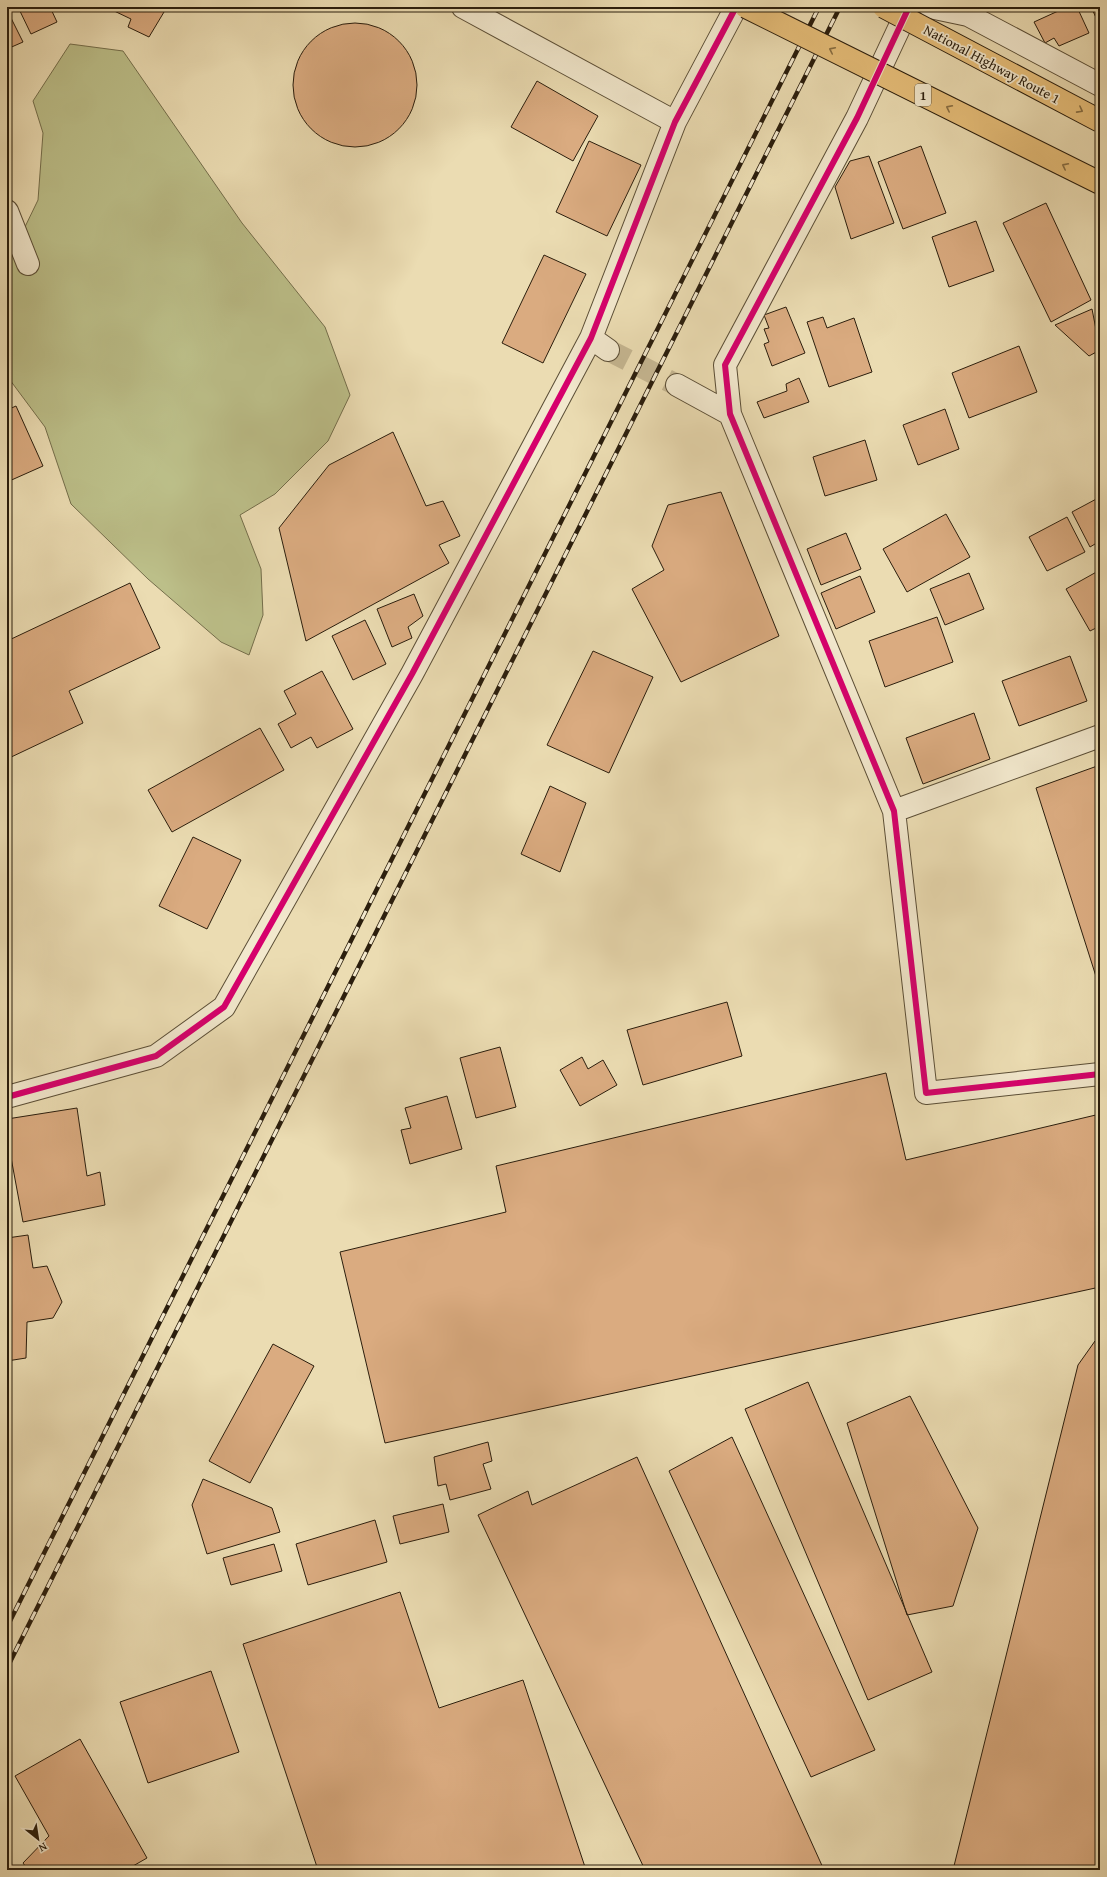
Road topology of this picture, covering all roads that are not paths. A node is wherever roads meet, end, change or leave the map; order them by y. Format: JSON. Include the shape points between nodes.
{"nodes":[{"id":1,"x":463,"y":7,"type":"edge"},
{"id":2,"x":736,"y":7,"type":"edge"},
{"id":3,"x":746,"y":7,"type":"edge"},
{"id":4,"x":884,"y":7,"type":"edge"},
{"id":5,"x":909,"y":7,"type":"edge"},
{"id":6,"x":930,"y":7,"type":"edge"},
{"id":7,"x":989,"y":7,"type":"edge"},
{"id":8,"x":968,"y":15,"type":"junction"},
{"id":9,"x":1100,"y":85,"type":"edge"},
{"id":10,"x":1100,"y":121,"type":"edge"},
{"id":11,"x":675,"y":122,"type":"junction"},
{"id":12,"x":1100,"y":183,"type":"edge"},
{"id":13,"x":7,"y":211,"type":"edge"},
{"id":14,"x":28,"y":264,"type":"dead end"},
{"id":15,"x":591,"y":338,"type":"junction"},
{"id":16,"x":608,"y":350,"type":"tunnel mouth"},
{"id":17,"x":678,"y":385,"type":"tunnel mouth"},
{"id":18,"x":730,"y":414,"type":"junction"},
{"id":19,"x":1100,"y":736,"type":"edge"},
{"id":20,"x":894,"y":811,"type":"junction"},
{"id":21,"x":1100,"y":1074,"type":"edge"},
{"id":22,"x":7,"y":1097,"type":"edge"}],
"edges":[{"from":1,"to":11,"type":"street"},
{"from":2,"to":11,"type":"street"},
{"from":12,"to":3,"type":"highway","number":"1","one_way":true,"bridge":true},
{"from":4,"to":10,"type":"highway","name":"National Highway Route 1","one_way":true,"bridge":true},
{"from":5,"to":18,"type":"street","via":[[857,118],[725,365]]},
{"from":6,"to":8,"type":"street"},
{"from":7,"to":8,"type":"street"},
{"from":8,"to":9,"type":"street"},
{"from":11,"to":15,"type":"street"},
{"from":13,"to":14,"type":"street"},
{"from":15,"to":16,"type":"street"},
{"from":15,"to":22,"type":"street","via":[[412,674],[224,1007],[156,1056]]},
{"from":17,"to":18,"type":"street"},
{"from":18,"to":20,"type":"street"},
{"from":19,"to":20,"type":"street"},
{"from":20,"to":21,"type":"street","via":[[926,1093]]}]}
